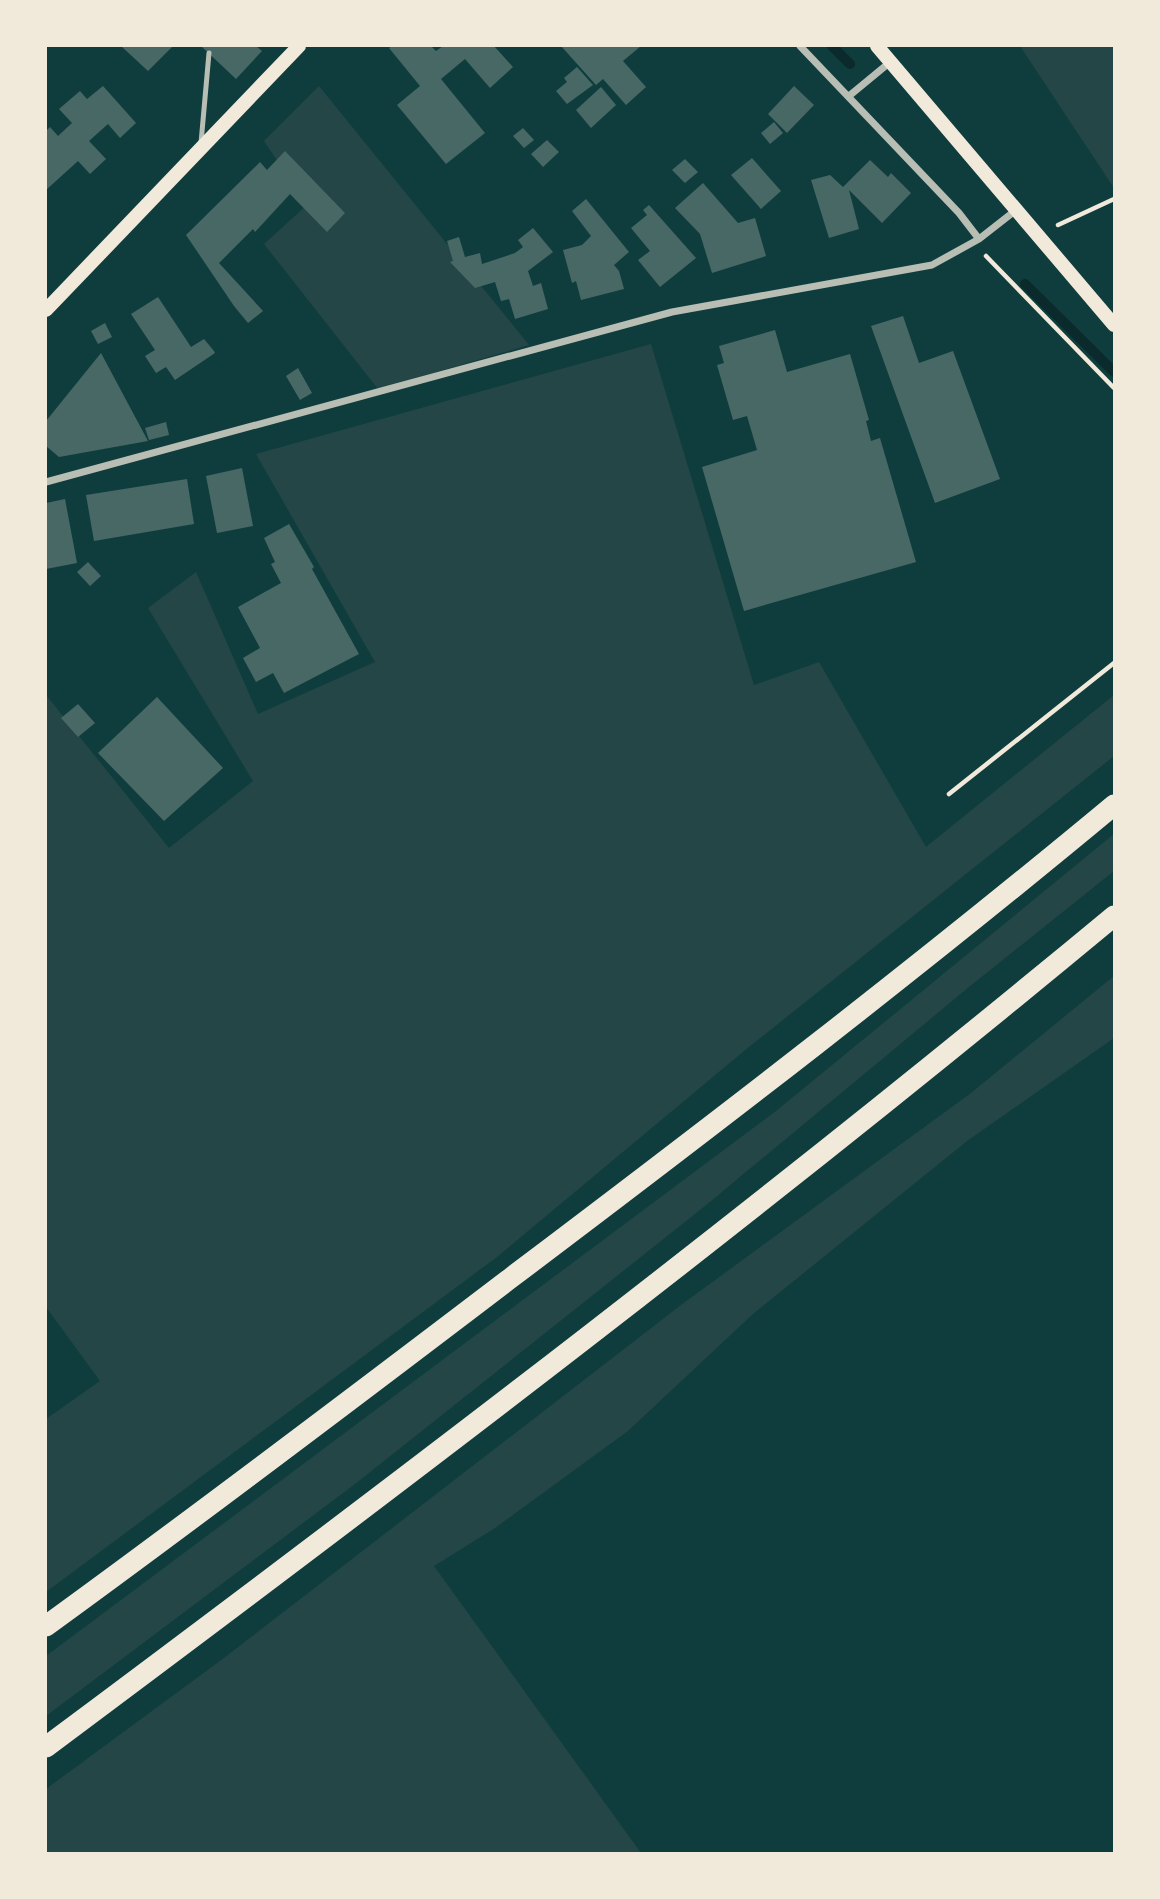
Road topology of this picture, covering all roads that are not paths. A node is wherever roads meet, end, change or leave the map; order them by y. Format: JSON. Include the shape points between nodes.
{"nodes":[{"id":1,"x":299,"y":46,"type":"edge"},
{"id":2,"x":800,"y":46,"type":"edge"},
{"id":3,"x":877,"y":46,"type":"edge"},
{"id":4,"x":209,"y":53,"type":"dead end"},
{"id":5,"x":889,"y":62,"type":"junction"},
{"id":6,"x":849,"y":96,"type":"junction"},
{"id":7,"x":200,"y":150,"type":"junction"},
{"id":8,"x":1016,"y":210,"type":"junction"},
{"id":9,"x":979,"y":239,"type":"junction"},
{"id":10,"x":46,"y":310,"type":"edge"},
{"id":11,"x":1115,"y":326,"type":"edge"},
{"id":12,"x":46,"y":482,"type":"edge"},
{"id":13,"x":1115,"y":805,"type":"edge"},
{"id":14,"x":1115,"y":916,"type":"edge"},
{"id":15,"x":46,"y":1626,"type":"edge"},
{"id":16,"x":46,"y":1746,"type":"edge"}],
"edges":[{"from":1,"to":7,"type":"main road"},
{"from":2,"to":6,"type":"street"},
{"from":3,"to":5,"type":"main road"},
{"from":4,"to":7,"type":"lane"},
{"from":5,"to":6,"type":"street"},
{"from":5,"to":8,"type":"main road"},
{"from":6,"to":9,"type":"street"},
{"from":7,"to":10,"type":"main road"},
{"from":8,"to":9,"type":"street"},
{"from":8,"to":11,"type":"main road"},
{"from":9,"to":12,"type":"street","via":[[932,265],[672,312]]},
{"from":13,"to":15,"type":"highway","via":[[766,1085]]},
{"from":14,"to":16,"type":"highway","via":[[720,1233],[357,1515]]}]}
